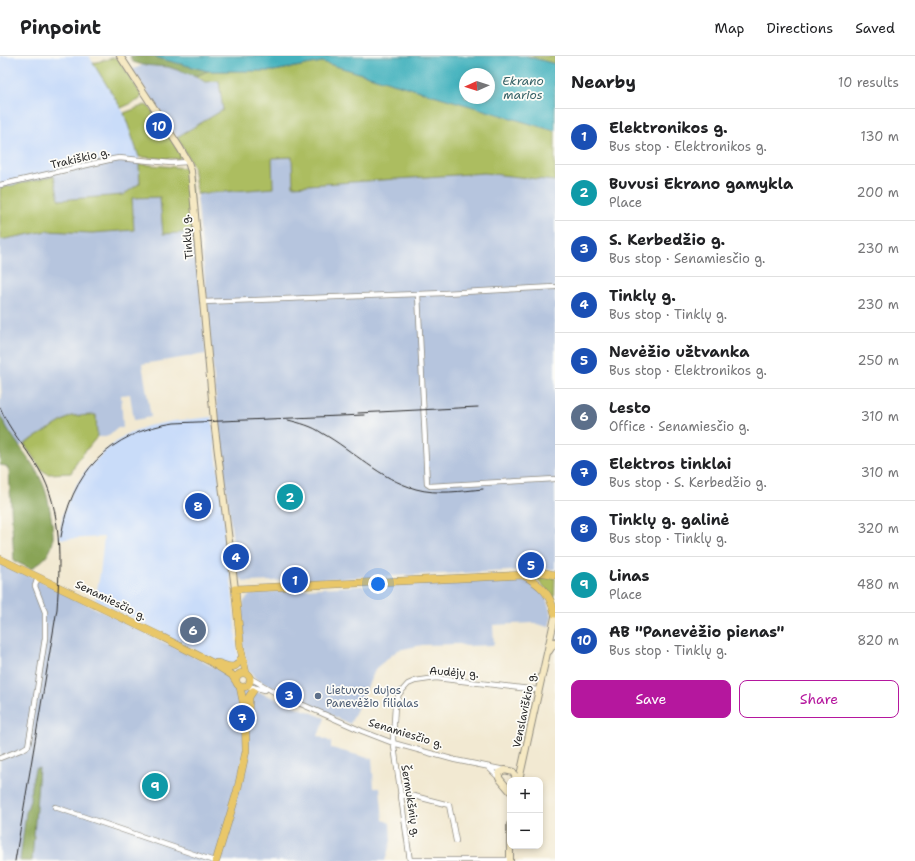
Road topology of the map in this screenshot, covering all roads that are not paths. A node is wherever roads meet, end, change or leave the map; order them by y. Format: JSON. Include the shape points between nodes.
{"nodes":[{"id":1,"x":120,"y":56,"type":"edge"},
{"id":2,"x":188,"y":162,"type":"junction"},
{"id":3,"x":0,"y":185,"type":"edge"},
{"id":4,"x":555,"y":287,"type":"edge"},
{"id":5,"x":418,"y":294,"type":"junction"},
{"id":6,"x":203,"y":302,"type":"junction"},
{"id":7,"x":555,"y":480,"type":"edge"},
{"id":8,"x":0,"y":559,"type":"edge"},
{"id":9,"x":523,"y":575,"type":"junction"},
{"id":10,"x":555,"y":575,"type":"edge"},
{"id":11,"x":38,"y":577,"type":"junction"},
{"id":12,"x":236,"y":589,"type":"junction"},
{"id":13,"x":555,"y":615,"type":"edge"},
{"id":14,"x":555,"y":642,"type":"edge"},
{"id":15,"x":242,"y":650,"type":"junction"},
{"id":16,"x":546,"y":656,"type":"junction"},
{"id":17,"x":214,"y":662,"type":"junction"},
{"id":18,"x":241,"y":674,"type":"junction"},
{"id":19,"x":245,"y":686,"type":"junction"},
{"id":20,"x":538,"y":690,"type":"junction"},
{"id":21,"x":253,"y":692,"type":"joint"},
{"id":22,"x":274,"y":693,"type":"junction"},
{"id":23,"x":246,"y":728,"type":"junction"},
{"id":24,"x":393,"y":743,"type":"junction"},
{"id":25,"x":0,"y":758,"type":"edge"},
{"id":26,"x":488,"y":767,"type":"junction"},
{"id":27,"x":521,"y":769,"type":"junction"},
{"id":28,"x":505,"y":770,"type":"junction"},
{"id":29,"x":514,"y":772,"type":"junction"},
{"id":30,"x":516,"y":777,"type":"edge"},
{"id":31,"x":519,"y":777,"type":"edge"},
{"id":32,"x":499,"y":778,"type":"junction"},
{"id":33,"x":507,"y":788,"type":"edge"},
{"id":34,"x":400,"y":795,"type":"junction"},
{"id":35,"x":55,"y":807,"type":"dead end"},
{"id":36,"x":456,"y":841,"type":"dead end"},
{"id":37,"x":510,"y":849,"type":"edge"},
{"id":38,"x":410,"y":860,"type":"edge"},
{"id":39,"x":215,"y":861,"type":"edge"},
{"id":40,"x":510,"y":861,"type":"edge"}],
"edges":[{"from":1,"to":2,"type":"main road","name":"Tinklų g."},
{"from":2,"to":3,"type":"street","name":"Trakiškio g.","via":[[119,158]]},
{"from":2,"to":6,"type":"main road","name":"Tinklų g.","via":[[193,181]]},
{"from":4,"to":5,"type":"street"},
{"from":5,"to":6,"type":"street"},
{"from":5,"to":7,"type":"street","via":[[427,484],[430,486]]},
{"from":6,"to":12,"type":"main road","name":"Tinklų g.","via":[[214,421]]},
{"from":8,"to":11,"type":"main road","name":"Senamiesčio g."},
{"from":9,"to":10,"type":"main road","via":[[537,572]]},
{"from":9,"to":12,"type":"main road"},
{"from":9,"to":13,"type":"main road","via":[[545,591]]},
{"from":11,"to":17,"type":"main road","name":"Senamiesčio g."},
{"from":11,"to":25,"type":"street","via":[[35,586],[45,612],[45,638],[28,746]]},
{"from":12,"to":15,"type":"main road","name":"Tinklų g."},
{"from":13,"to":16,"type":"main road","name":"Venslaviškio g."},
{"from":14,"to":16,"type":"main road","name":"Venslaviškio g."},
{"from":15,"to":18,"type":"main road","name":"Tinklų g."},
{"from":15,"to":18,"type":"main road","name":"Tinklų g."},
{"from":16,"to":20,"type":"main road","name":"Venslaviškio g."},
{"from":17,"to":18,"type":"main road","name":"Senamiesčio g.","via":[[232,667]]},
{"from":17,"to":18,"type":"main road","name":"Senamiesčio g.","via":[[232,675]]},
{"from":18,"to":19,"type":"main road","via":[[250,682]]},
{"from":18,"to":19,"type":"main road","name":"Senamiesčio g.","via":[[236,684]]},
{"from":18,"to":22,"type":"street","name":"Senamiesčio g."},
{"from":19,"to":22,"type":"street","name":"Senamiesčio g.","via":[[254,686]]},
{"from":19,"to":23,"type":"main road"},
{"from":20,"to":24,"type":"street","name":"Audėjų g.","via":[[436,678],[415,681],[402,689],[396,702]]},
{"from":20,"to":27,"type":"main road","name":"Venslaviškio g."},
{"from":21,"to":22,"type":"street","name":"Senamiesčio g.","via":[[260,690]]},
{"from":21,"to":23,"type":"main road","via":[[248,701]]},
{"from":22,"to":24,"type":"street","name":"Senamiesčio g."},
{"from":23,"to":39,"type":"main road","via":[[247,745],[243,772]]},
{"from":24,"to":26,"type":"street","name":"Senamiesčio g."},
{"from":24,"to":34,"type":"street","name":"Šermukšnių g."},
{"from":26,"to":28,"type":"street","name":"Senamiesčio g."},
{"from":26,"to":32,"type":"street"},
{"from":27,"to":29,"type":"main road"},
{"from":27,"to":31,"type":"main road","name":"Venslaviškio g."},
{"from":28,"to":29,"type":"main road"},
{"from":28,"to":32,"type":"main road","via":[[499,773]]},
{"from":29,"to":30,"type":"main road"},
{"from":32,"to":33,"type":"main road"},
{"from":34,"to":36,"type":"street","via":[[449,805]]},
{"from":34,"to":38,"type":"street","name":"Šermukšnių g."},
{"from":35,"to":39,"type":"street"},
{"from":37,"to":40,"type":"main road"},
{"from":38,"to":40,"type":"street"}]}
